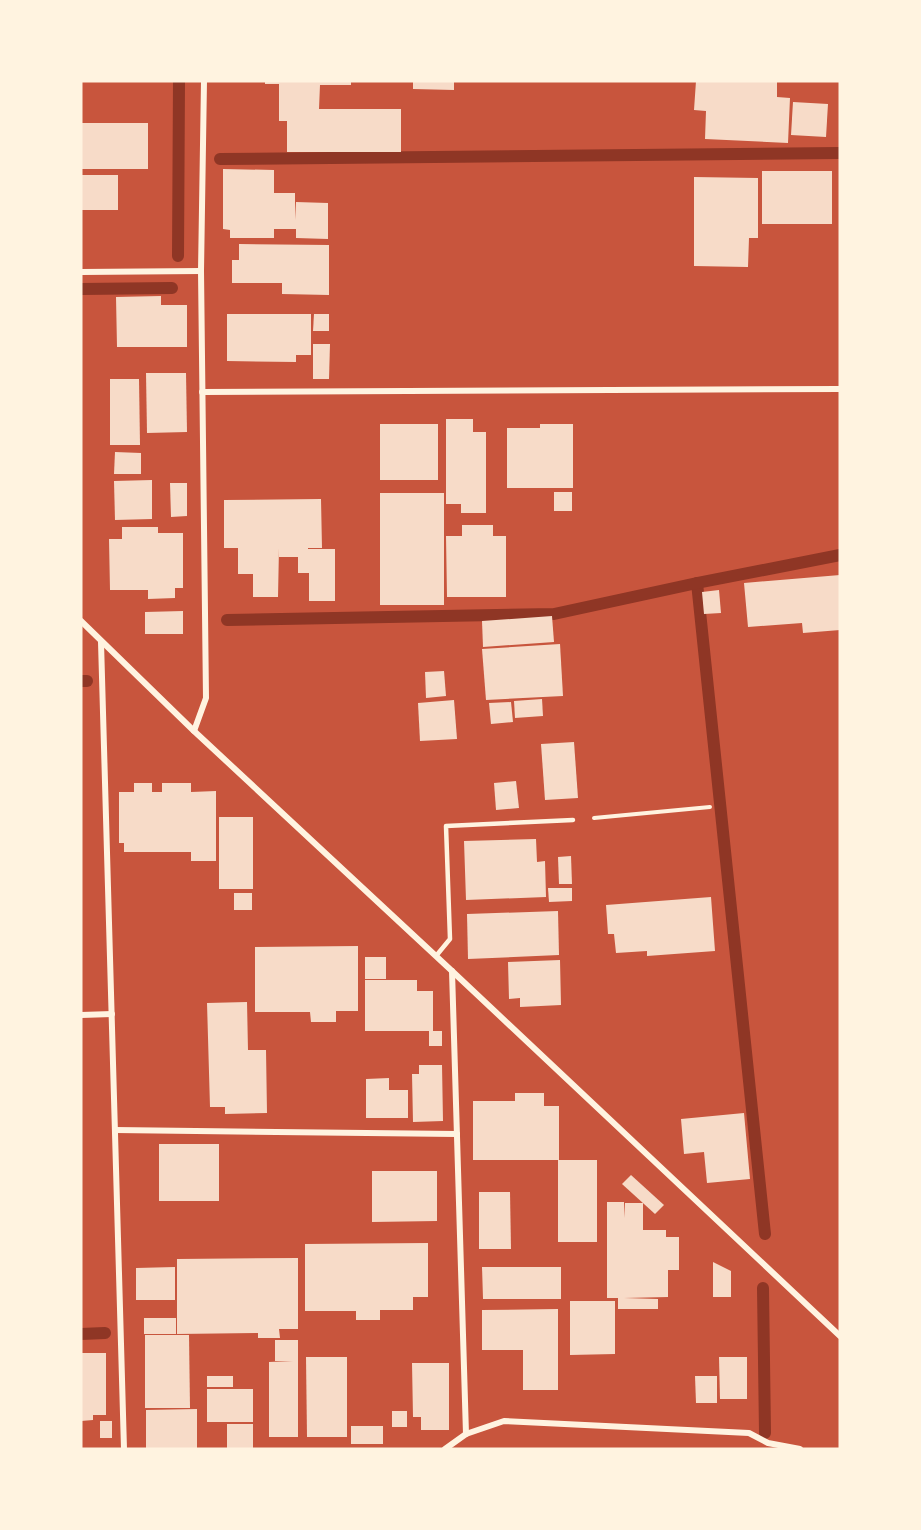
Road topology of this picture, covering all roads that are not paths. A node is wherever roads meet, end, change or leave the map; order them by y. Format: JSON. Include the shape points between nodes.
{"nodes":[{"id":1,"x":204,"y":81,"type":"edge"},
{"id":2,"x":81,"y":272,"type":"edge"},
{"id":3,"x":201,"y":272,"type":"junction"},
{"id":4,"x":840,"y":389,"type":"edge"},
{"id":5,"x":202,"y":393,"type":"junction"},
{"id":6,"x":81,"y":621,"type":"edge"},
{"id":7,"x":101,"y":641,"type":"junction"},
{"id":8,"x":194,"y":731,"type":"junction"},
{"id":9,"x":573,"y":820,"type":"road end"},
{"id":10,"x":436,"y":956,"type":"junction"},
{"id":11,"x":452,"y":971,"type":"junction"},
{"id":12,"x":112,"y":1014,"type":"junction"},
{"id":13,"x":81,"y":1015,"type":"edge"},
{"id":14,"x":115,"y":1130,"type":"junction"},
{"id":15,"x":457,"y":1134,"type":"junction"},
{"id":16,"x":840,"y":1336,"type":"edge"},
{"id":17,"x":466,"y":1434,"type":"junction"},
{"id":18,"x":124,"y":1449,"type":"edge"},
{"id":19,"x":445,"y":1449,"type":"edge"},
{"id":20,"x":800,"y":1449,"type":"edge"}],
"edges":[{"from":1,"to":3,"type":"street"},
{"from":2,"to":3,"type":"street"},
{"from":3,"to":5,"type":"street"},
{"from":4,"to":5,"type":"street"},
{"from":5,"to":8,"type":"street","via":[[206,698]]},
{"from":6,"to":7,"type":"street"},
{"from":7,"to":8,"type":"street"},
{"from":7,"to":12,"type":"street"},
{"from":8,"to":10,"type":"street"},
{"from":9,"to":10,"type":"lane","via":[[446,826],[450,939]]},
{"from":10,"to":11,"type":"street"},
{"from":11,"to":15,"type":"street"},
{"from":11,"to":16,"type":"street"},
{"from":12,"to":13,"type":"street"},
{"from":12,"to":14,"type":"street"},
{"from":14,"to":15,"type":"street"},
{"from":14,"to":18,"type":"street"},
{"from":15,"to":17,"type":"street"},
{"from":17,"to":19,"type":"street"},
{"from":17,"to":20,"type":"street","via":[[504,1421],[749,1433],[768,1443]]}]}
